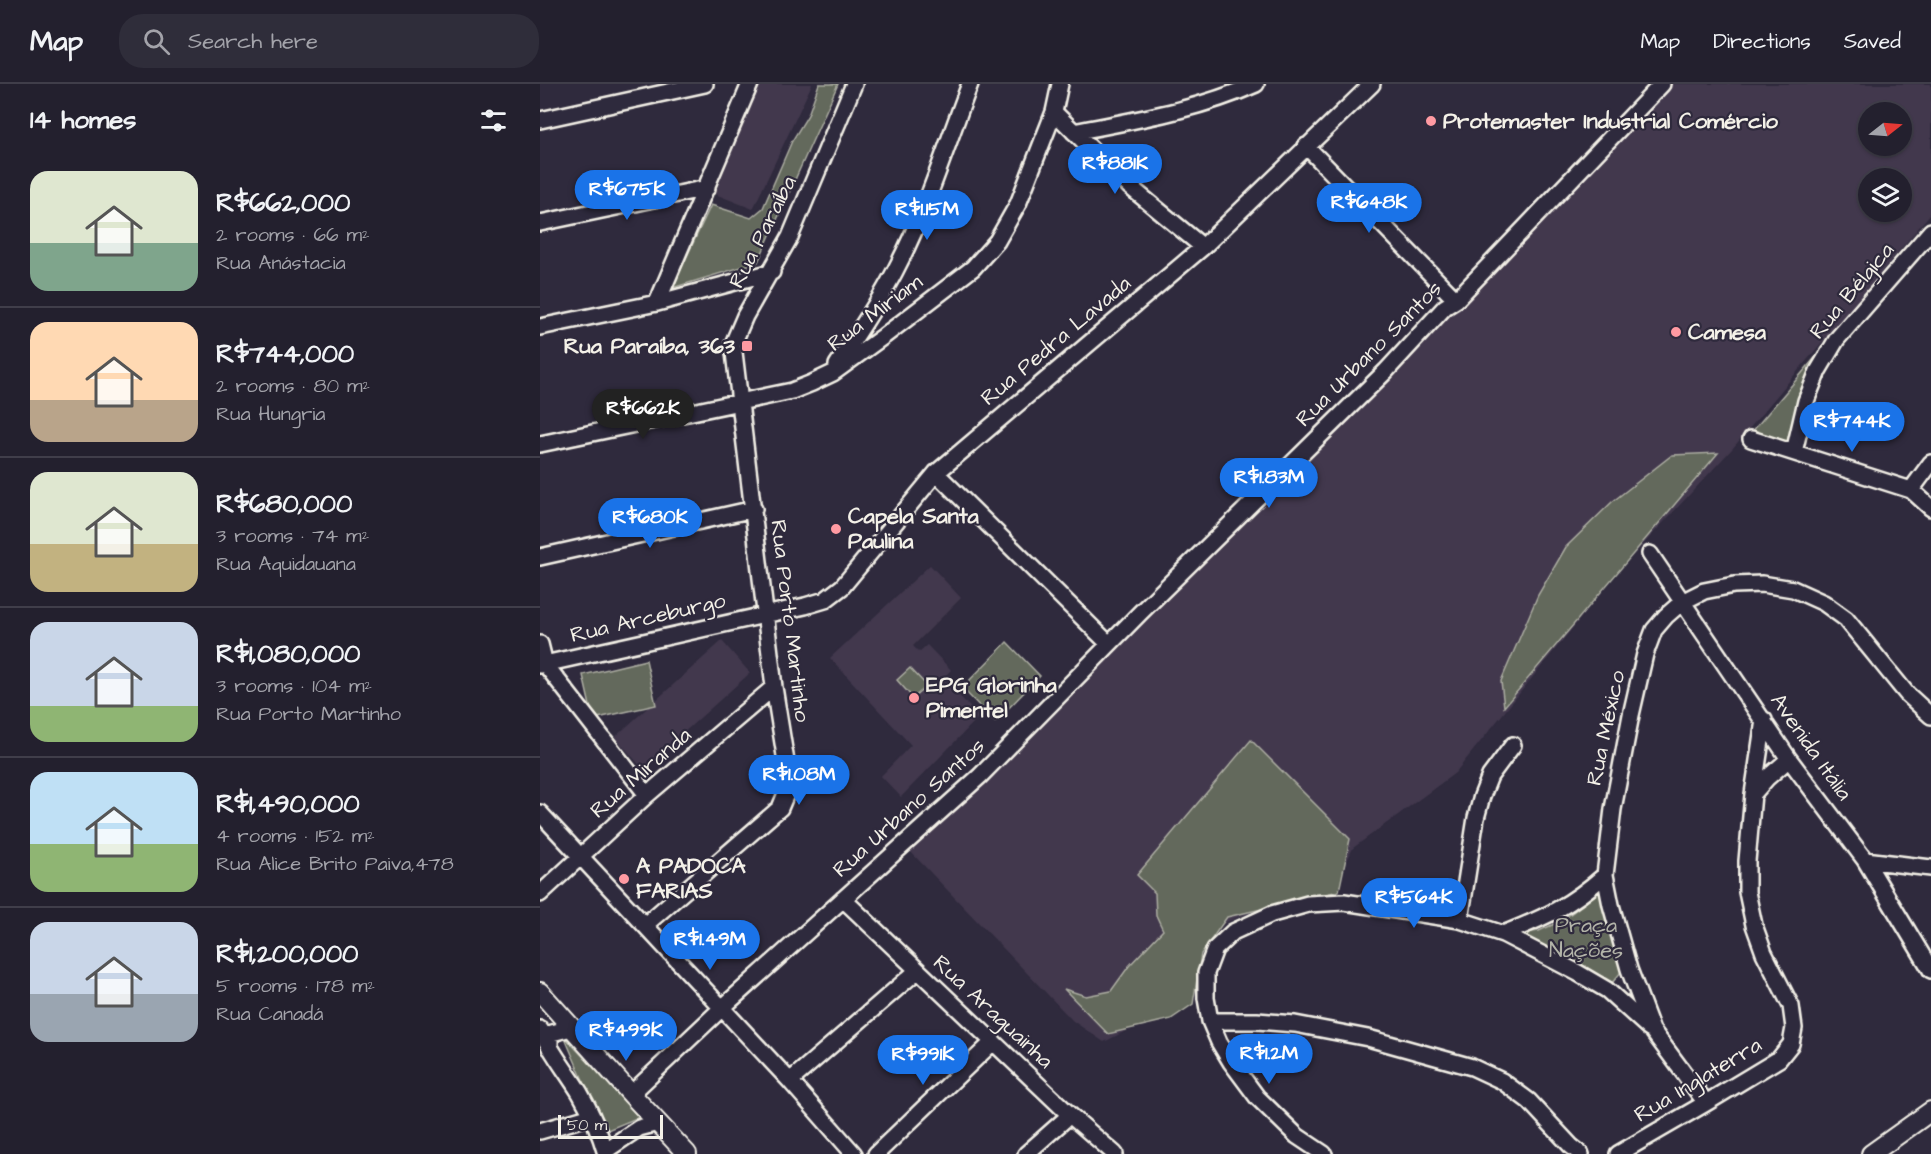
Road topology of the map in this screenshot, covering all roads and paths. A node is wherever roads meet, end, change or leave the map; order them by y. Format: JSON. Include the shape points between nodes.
{"nodes":[{"id":1,"x":705,"y":84,"type":"edge"},
{"id":2,"x":750,"y":84,"type":"edge"},
{"id":3,"x":854,"y":84,"type":"edge"},
{"id":4,"x":970,"y":84,"type":"edge"},
{"id":5,"x":1060,"y":84,"type":"edge"},
{"id":6,"x":1256,"y":84,"type":"edge"},
{"id":7,"x":1372,"y":84,"type":"edge"},
{"id":8,"x":1662,"y":84,"type":"edge"},
{"id":9,"x":1054,"y":112,"type":"junction"},
{"id":10,"x":540,"y":120,"type":"edge"},
{"id":11,"x":1074,"y":132,"type":"junction"},
{"id":12,"x":1306,"y":146,"type":"junction"},
{"id":13,"x":708,"y":188,"type":"junction"},
{"id":14,"x":540,"y":223,"type":"edge"},
{"id":15,"x":1931,"y":231,"type":"edge"},
{"id":16,"x":1203,"y":247,"type":"junction"},
{"id":17,"x":772,"y":272,"type":"junction"},
{"id":18,"x":1456,"y":300,"type":"junction"},
{"id":19,"x":657,"y":303,"type":"junction"},
{"id":20,"x":540,"y":327,"type":"edge"},
{"id":21,"x":833,"y":373,"type":"junction"},
{"id":22,"x":739,"y":403,"type":"junction"},
{"id":23,"x":1751,"y":439,"type":"dead end"},
{"id":24,"x":540,"y":444,"type":"edge"},
{"id":25,"x":1794,"y":452,"type":"junction"},
{"id":26,"x":1931,"y":463,"type":"edge"},
{"id":27,"x":936,"y":473,"type":"junction"},
{"id":28,"x":1911,"y":490,"type":"junction"},
{"id":29,"x":1931,"y":508,"type":"edge"},
{"id":30,"x":754,"y":509,"type":"junction"},
{"id":31,"x":1650,"y":554,"type":"dead end"},
{"id":32,"x":540,"y":557,"type":"edge"},
{"id":33,"x":1682,"y":603,"type":"junction"},
{"id":34,"x":765,"y":615,"type":"junction"},
{"id":35,"x":540,"y":644,"type":"edge"},
{"id":36,"x":1109,"y":644,"type":"junction"},
{"id":37,"x":543,"y":664,"type":"edge"},
{"id":38,"x":774,"y":687,"type":"junction"},
{"id":39,"x":1931,"y":716,"type":"edge"},
{"id":40,"x":1764,"y":720,"type":"junction"},
{"id":41,"x":1513,"y":745,"type":"dead end"},
{"id":42,"x":1790,"y":759,"type":"junction"},
{"id":43,"x":1753,"y":794,"type":"junction"},
{"id":44,"x":648,"y":795,"type":"junction"},
{"id":45,"x":540,"y":813,"type":"edge"},
{"id":46,"x":580,"y":857,"type":"junction"},
{"id":47,"x":1865,"y":860,"type":"junction"},
{"id":48,"x":1931,"y":868,"type":"edge"},
{"id":49,"x":1605,"y":875,"type":"junction"},
{"id":50,"x":540,"y":894,"type":"edge"},
{"id":51,"x":843,"y":899,"type":"junction"},
{"id":52,"x":1460,"y":920,"type":"junction"},
{"id":53,"x":645,"y":925,"type":"junction"},
{"id":54,"x":1503,"y":934,"type":"junction"},
{"id":55,"x":1629,"y":969,"type":"junction"},
{"id":56,"x":1931,"y":970,"type":"edge"},
{"id":57,"x":917,"y":971,"type":"junction"},
{"id":58,"x":1607,"y":990,"type":"junction"},
{"id":59,"x":540,"y":992,"type":"edge"},
{"id":60,"x":722,"y":1008,"type":"junction"},
{"id":61,"x":1210,"y":1021,"type":"junction"},
{"id":62,"x":571,"y":1028,"type":"junction"},
{"id":63,"x":540,"y":1029,"type":"edge"},
{"id":64,"x":1652,"y":1030,"type":"junction"},
{"id":65,"x":993,"y":1042,"type":"junction"},
{"id":66,"x":550,"y":1048,"type":"junction"},
{"id":67,"x":790,"y":1081,"type":"junction"},
{"id":68,"x":631,"y":1094,"type":"junction"},
{"id":69,"x":1706,"y":1103,"type":"junction"},
{"id":70,"x":1931,"y":1112,"type":"edge"},
{"id":71,"x":1070,"y":1115,"type":"junction"},
{"id":72,"x":592,"y":1116,"type":"junction"},
{"id":73,"x":658,"y":1123,"type":"junction"},
{"id":74,"x":540,"y":1131,"type":"edge"},
{"id":75,"x":606,"y":1153,"type":"edge"},
{"id":76,"x":687,"y":1154,"type":"edge"},
{"id":77,"x":854,"y":1154,"type":"edge"},
{"id":78,"x":876,"y":1154,"type":"edge"},
{"id":79,"x":1026,"y":1154,"type":"edge"},
{"id":80,"x":1115,"y":1154,"type":"edge"},
{"id":81,"x":1322,"y":1154,"type":"edge"},
{"id":82,"x":1581,"y":1154,"type":"edge"},
{"id":83,"x":1618,"y":1154,"type":"edge"},
{"id":84,"x":1871,"y":1154,"type":"edge"}],
"edges":[{"from":1,"to":10,"type":"street"},
{"from":2,"to":13,"type":"street"},
{"from":3,"to":17,"type":"street","name":"Rua Paraíba"},
{"from":4,"to":21,"type":"street","via":[[895,270]]},
{"from":5,"to":9,"type":"street","name":"Rua Miriam"},
{"from":6,"to":11,"type":"street","via":[[1184,108]]},
{"from":7,"to":12,"type":"street","name":"Rua Pedra Lavada"},
{"from":8,"to":18,"type":"street","name":"Rua Urbano Santos"},
{"from":9,"to":11,"type":"street"},
{"from":9,"to":21,"type":"street","name":"Rua Miriam","via":[[1018,204],[997,241],[973,268]]},
{"from":11,"to":16,"type":"street","via":[[1129,186]]},
{"from":12,"to":16,"type":"street","name":"Rua Pedra Lavada"},
{"from":12,"to":18,"type":"street"},
{"from":13,"to":14,"type":"street"},
{"from":13,"to":19,"type":"street"},
{"from":15,"to":25,"type":"street","name":"Rua Bélgica","via":[[1837,339],[1806,401]]},
{"from":16,"to":27,"type":"street","name":"Rua Pedra Lavada"},
{"from":17,"to":19,"type":"street"},
{"from":17,"to":22,"type":"street","name":"Rua Paraíba","via":[[733,344]]},
{"from":18,"to":36,"type":"street","name":"Rua Urbano Santos"},
{"from":19,"to":20,"type":"street"},
{"from":21,"to":22,"type":"street","name":"Rua Miriam","via":[[792,391]]},
{"from":22,"to":24,"type":"street","name":"Rua Miriam"},
{"from":22,"to":30,"type":"street","name":"Rua Porto Martinho"},
{"from":23,"to":25,"type":"street"},
{"from":25,"to":28,"type":"street"},
{"from":26,"to":28,"type":"street"},
{"from":27,"to":34,"type":"street","name":"Rua Pedra Lavada","via":[[842,587],[825,600]]},
{"from":27,"to":36,"type":"street"},
{"from":28,"to":29,"type":"street"},
{"from":30,"to":32,"type":"street"},
{"from":30,"to":34,"type":"street","name":"Rua Porto Martinho"},
{"from":31,"to":33,"type":"street","name":"Avenida Itália"},
{"from":33,"to":39,"type":"street","name":"Rua México","via":[[1704,591],[1762,584],[1793,590],[1824,603],[1846,619],[1907,694]]},
{"from":33,"to":40,"type":"street","name":"Avenida Itália"},
{"from":33,"to":49,"type":"street","name":"Rua México","via":[[1654,630],[1645,654],[1613,809]]},
{"from":34,"to":37,"type":"street","name":"Rua Arceburgo"},
{"from":34,"to":38,"type":"street","name":"Rua Porto Martinho"},
{"from":35,"to":37,"type":"street"},
{"from":36,"to":51,"type":"street","name":"Rua Urbano Santos","via":[[980,776]]},
{"from":37,"to":44,"type":"street"},
{"from":38,"to":44,"type":"street","name":"Rua Miranda"},
{"from":38,"to":53,"type":"street","name":"Rua Porto Martinho","via":[[788,779],[780,808]]},
{"from":40,"to":42,"type":"street","name":"Avenida Itália"},
{"from":40,"to":43,"type":"street","name":"Rua Inglaterra"},
{"from":41,"to":52,"type":"street","via":[[1490,776],[1482,796]]},
{"from":42,"to":43,"type":"street"},
{"from":42,"to":47,"type":"street","name":"Avenida Itália"},
{"from":43,"to":69,"type":"street","name":"Rua Inglaterra","via":[[1747,892],[1764,952],[1791,1006],[1794,1028],[1791,1044],[1779,1059]]},
{"from":44,"to":46,"type":"street","name":"Rua Miranda"},
{"from":45,"to":46,"type":"street"},
{"from":46,"to":50,"type":"street","name":"Rua Miranda"},
{"from":46,"to":53,"type":"street"},
{"from":47,"to":48,"type":"street"},
{"from":47,"to":56,"type":"street","name":"Avenida Itália"},
{"from":49,"to":54,"type":"street","via":[[1562,909]]},
{"from":49,"to":55,"type":"street","name":"Rua México"},
{"from":51,"to":57,"type":"street","name":"Rua Araguainha"},
{"from":51,"to":60,"type":"street","name":"Rua Urbano Santos"},
{"from":52,"to":54,"type":"street"},
{"from":52,"to":61,"type":"street","via":[[1344,902],[1308,904],[1272,914],[1233,932],[1215,949],[1206,973]]},
{"from":53,"to":60,"type":"street"},
{"from":54,"to":58,"type":"street"},
{"from":55,"to":58,"type":"street","via":[[1623,983]]},
{"from":55,"to":64,"type":"street","name":"Rua México"},
{"from":57,"to":65,"type":"street","name":"Rua Araguainha"},
{"from":57,"to":67,"type":"street"},
{"from":58,"to":64,"type":"street"},
{"from":59,"to":62,"type":"street"},
{"from":60,"to":67,"type":"street"},
{"from":60,"to":68,"type":"street","name":"Rua Urbano Santos"},
{"from":61,"to":81,"type":"street","via":[[1231,1062],[1257,1097]]},
{"from":61,"to":82,"type":"street","via":[[1295,1024],[1368,1038],[1472,1068],[1502,1081],[1529,1101]]},
{"from":62,"to":66,"type":"street","via":[[552,1033]]},
{"from":62,"to":68,"type":"street"},
{"from":63,"to":66,"type":"street"},
{"from":64,"to":69,"type":"street","name":"Rua México"},
{"from":65,"to":71,"type":"street","name":"Rua Araguainha"},
{"from":65,"to":78,"type":"street"},
{"from":66,"to":72,"type":"street"},
{"from":67,"to":77,"type":"street"},
{"from":68,"to":73,"type":"street"},
{"from":69,"to":83,"type":"street","name":"Rua Inglaterra"},
{"from":70,"to":84,"type":"street"},
{"from":71,"to":79,"type":"street"},
{"from":71,"to":80,"type":"street","name":"Rua Araguainha"},
{"from":72,"to":74,"type":"street"},
{"from":72,"to":75,"type":"street"},
{"from":73,"to":75,"type":"street","via":[[639,1128]]},
{"from":73,"to":76,"type":"street"}]}
